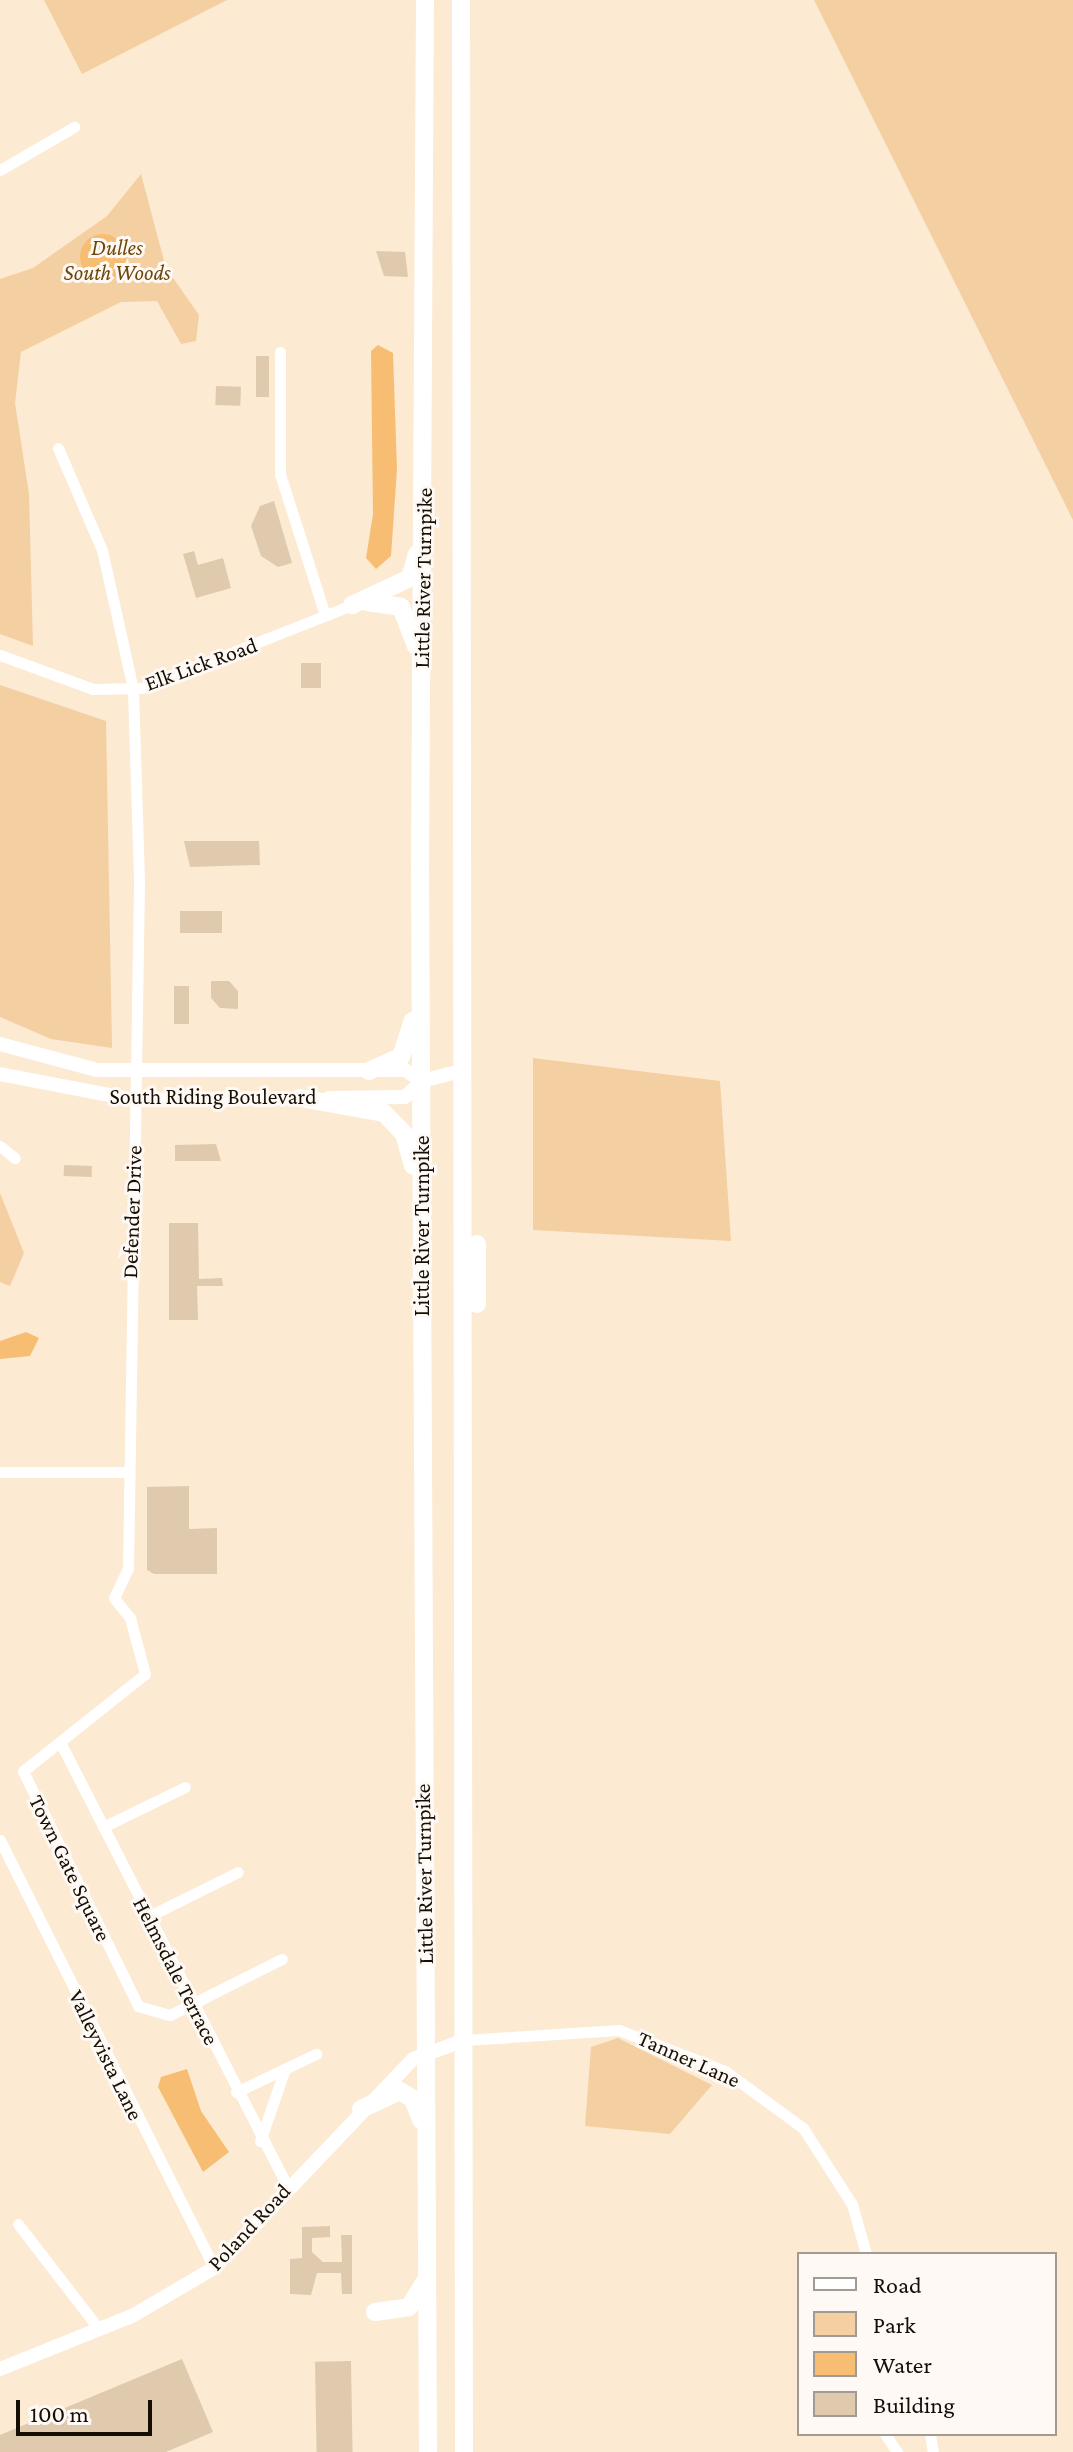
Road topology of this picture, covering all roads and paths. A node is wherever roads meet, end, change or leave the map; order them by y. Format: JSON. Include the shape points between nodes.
{"nodes":[{"id":1,"x":425,"y":0,"type":"edge"},
{"id":2,"x":461,"y":0,"type":"edge"},
{"id":3,"x":74,"y":127,"type":"dead end"},
{"id":4,"x":0,"y":170,"type":"edge"},
{"id":5,"x":280,"y":352,"type":"dead end"},
{"id":6,"x":58,"y":448,"type":"dead end"},
{"id":7,"x":425,"y":506,"type":"junction"},
{"id":8,"x":352,"y":605,"type":"junction"},
{"id":9,"x":325,"y":615,"type":"junction"},
{"id":10,"x":0,"y":655,"type":"edge"},
{"id":11,"x":422,"y":665,"type":"junction"},
{"id":12,"x":133,"y":689,"type":"junction"},
{"id":13,"x":421,"y":974,"type":"junction"},
{"id":14,"x":0,"y":1044,"type":"edge"},
{"id":15,"x":369,"y":1071,"type":"junction"},
{"id":16,"x":461,"y":1071,"type":"junction"},
{"id":17,"x":137,"y":1072,"type":"junction"},
{"id":18,"x":0,"y":1074,"type":"edge"},
{"id":19,"x":422,"y":1081,"type":"junction"},
{"id":20,"x":300,"y":1098,"type":"junction"},
{"id":21,"x":135,"y":1100,"type":"junction"},
{"id":22,"x":0,"y":1146,"type":"edge"},
{"id":23,"x":15,"y":1158,"type":"dead end"},
{"id":24,"x":422,"y":1239,"type":"junction"},
{"id":25,"x":477,"y":1244,"type":"dead end"},
{"id":26,"x":464,"y":1457,"type":"junction"},
{"id":27,"x":0,"y":1472,"type":"edge"},
{"id":28,"x":126,"y":1472,"type":"junction"},
{"id":29,"x":145,"y":1677,"type":"joint"},
{"id":30,"x":60,"y":1742,"type":"junction"},
{"id":31,"x":185,"y":1787,"type":"dead end"},
{"id":32,"x":103,"y":1827,"type":"junction"},
{"id":33,"x":0,"y":1840,"type":"edge"},
{"id":34,"x":238,"y":1872,"type":"dead end"},
{"id":35,"x":149,"y":1916,"type":"junction"},
{"id":36,"x":282,"y":1959,"type":"dead end"},
{"id":37,"x":193,"y":2004,"type":"junction"},
{"id":38,"x":465,"y":2040,"type":"junction"},
{"id":39,"x":425,"y":2050,"type":"junction"},
{"id":40,"x":316,"y":2054,"type":"dead end"},
{"id":41,"x":285,"y":2069,"type":"junction"},
{"id":42,"x":236,"y":2092,"type":"junction"},
{"id":43,"x":361,"y":2109,"type":"junction"},
{"id":44,"x":260,"y":2141,"type":"junction"},
{"id":45,"x":426,"y":2154,"type":"junction"},
{"id":46,"x":287,"y":2185,"type":"junction"},
{"id":47,"x":18,"y":2224,"type":"dead end"},
{"id":48,"x":865,"y":2252,"type":"edge"},
{"id":49,"x":214,"y":2268,"type":"junction"},
{"id":50,"x":427,"y":2277,"type":"junction"},
{"id":51,"x":375,"y":2312,"type":"dead end"},
{"id":52,"x":99,"y":2329,"type":"junction"},
{"id":53,"x":0,"y":2369,"type":"edge"},
{"id":54,"x":428,"y":2452,"type":"edge"},
{"id":55,"x":464,"y":2452,"type":"edge"}],
"edges":[{"from":1,"to":7,"type":"highway","name":"Little River Turnpike"},
{"from":2,"to":16,"type":"highway","name":"Little River Turnpike"},
{"from":3,"to":4,"type":"street"},
{"from":5,"to":9,"type":"street","via":[[280,474]]},
{"from":6,"to":12,"type":"street","name":"Defender Drive","via":[[102,550]]},
{"from":7,"to":8,"type":"highway","via":[[410,578]]},
{"from":7,"to":11,"type":"highway","name":"Little River Turnpike"},
{"from":8,"to":9,"type":"street","name":"Elk Lick Road"},
{"from":8,"to":11,"type":"highway","via":[[388,600],[401,607]]},
{"from":9,"to":12,"type":"street","name":"Elk Lick Road"},
{"from":10,"to":12,"type":"street","name":"Elk Lick Road","via":[[93,689]]},
{"from":11,"to":13,"type":"highway","name":"Little River Turnpike"},
{"from":12,"to":17,"type":"street","name":"Defender Drive"},
{"from":13,"to":15,"type":"highway","via":[[407,1050]]},
{"from":13,"to":19,"type":"highway","name":"Little River Turnpike"},
{"from":14,"to":17,"type":"street","name":"South Riding Boulevard","via":[[70,1065]]},
{"from":15,"to":17,"type":"street","name":"South Riding Boulevard"},
{"from":15,"to":19,"type":"street","name":"South Riding Boulevard","via":[[405,1070]]},
{"from":16,"to":19,"type":"street","name":"South Riding Boulevard"},
{"from":16,"to":26,"type":"highway","name":"Little River Turnpike"},
{"from":17,"to":21,"type":"street","name":"Defender Drive"},
{"from":18,"to":21,"type":"street","name":"South Riding Boulevard"},
{"from":19,"to":20,"type":"street","name":"South Riding Boulevard","via":[[405,1097]]},
{"from":19,"to":24,"type":"highway","name":"Little River Turnpike"},
{"from":20,"to":21,"type":"street","name":"South Riding Boulevard"},
{"from":20,"to":24,"type":"highway","via":[[368,1106],[399,1126],[412,1154]]},
{"from":21,"to":28,"type":"street","name":"Defender Drive"},
{"from":22,"to":23,"type":"street"},
{"from":24,"to":39,"type":"highway","name":"Little River Turnpike"},
{"from":25,"to":26,"type":"highway","via":[[474,1401]]},
{"from":26,"to":38,"type":"highway","name":"Little River Turnpike"},
{"from":27,"to":28,"type":"street"},
{"from":28,"to":29,"type":"street","name":"Defender Drive","via":[[128,1568],[114,1598],[134,1628]]},
{"from":29,"to":30,"type":"street","name":"Town Gate Square"},
{"from":30,"to":32,"type":"street","name":"Helmsdale Terrace"},
{"from":30,"to":37,"type":"street","name":"Town Gate Square","via":[[23,1771],[134,2000],[157,2016]]},
{"from":31,"to":32,"type":"street"},
{"from":32,"to":35,"type":"street","name":"Helmsdale Terrace"},
{"from":33,"to":49,"type":"street","name":"Valleyvista Lane"},
{"from":34,"to":35,"type":"street"},
{"from":35,"to":37,"type":"street","name":"Helmsdale Terrace"},
{"from":36,"to":37,"type":"street"},
{"from":37,"to":42,"type":"street","name":"Helmsdale Terrace"},
{"from":38,"to":39,"type":"street","name":"Poland Road"},
{"from":38,"to":48,"type":"street","name":"Tanner Lane","via":[[619,2030],[725,2071],[803,2128],[852,2204]]},
{"from":38,"to":55,"type":"highway","name":"Little River Turnpike"},
{"from":39,"to":43,"type":"street","name":"Poland Road"},
{"from":39,"to":45,"type":"highway","name":"Little River Turnpike"},
{"from":40,"to":41,"type":"street"},
{"from":41,"to":42,"type":"street"},
{"from":41,"to":44,"type":"street"},
{"from":42,"to":44,"type":"street","name":"Helmsdale Terrace"},
{"from":43,"to":45,"type":"highway","via":[[394,2091],[409,2095]]},
{"from":43,"to":46,"type":"street","name":"Poland Road"},
{"from":44,"to":46,"type":"street","name":"Helmsdale Terrace"},
{"from":45,"to":50,"type":"highway","name":"Little River Turnpike"},
{"from":46,"to":49,"type":"street","name":"Poland Road"},
{"from":47,"to":52,"type":"street"},
{"from":49,"to":52,"type":"street","name":"Poland Road"},
{"from":50,"to":51,"type":"highway","via":[[409,2307]]},
{"from":50,"to":54,"type":"highway","name":"Little River Turnpike"},
{"from":52,"to":53,"type":"street","name":"Poland Road"}]}
